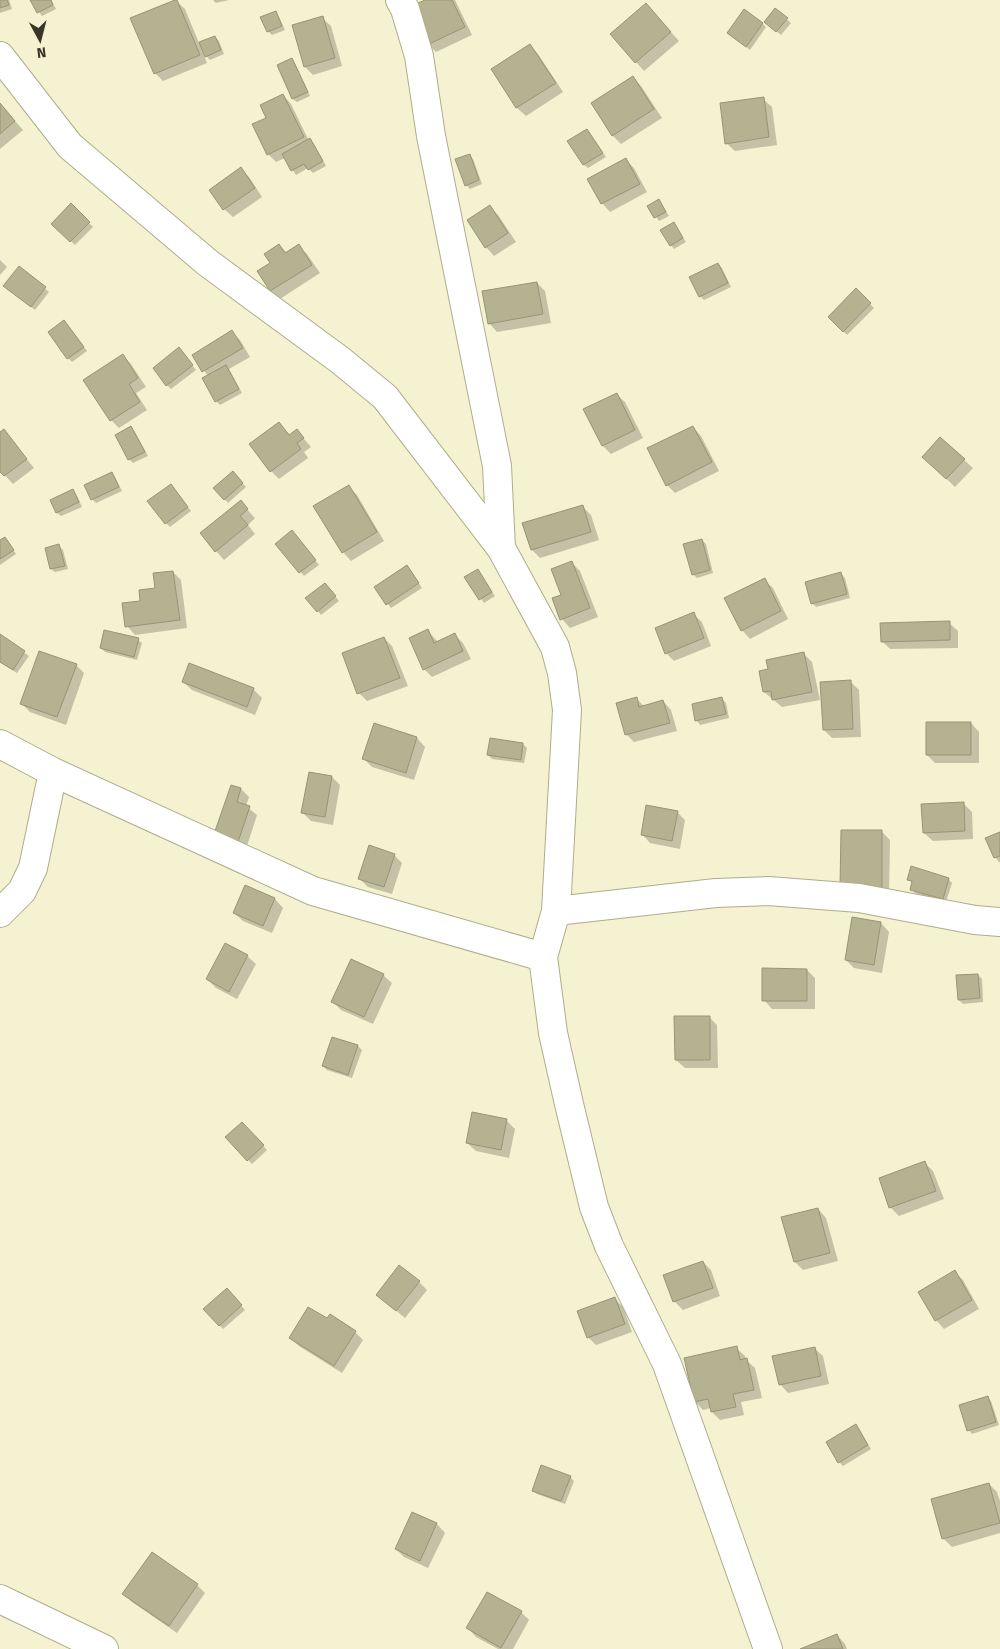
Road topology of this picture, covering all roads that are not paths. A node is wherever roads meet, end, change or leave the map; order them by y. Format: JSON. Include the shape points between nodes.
{"nodes":[{"id":1,"x":400,"y":0,"type":"edge"},
{"id":2,"x":0,"y":56,"type":"edge"},
{"id":3,"x":501,"y":548,"type":"junction"},
{"id":4,"x":0,"y":744,"type":"edge"},
{"id":5,"x":53,"y":772,"type":"junction"},
{"id":6,"x":556,"y":911,"type":"junction"},
{"id":7,"x":0,"y":913,"type":"edge"},
{"id":8,"x":1000,"y":922,"type":"edge"},
{"id":9,"x":543,"y":957,"type":"junction"},
{"id":10,"x":0,"y":1599,"type":"edge"},
{"id":11,"x":104,"y":1649,"type":"edge"},
{"id":12,"x":768,"y":1649,"type":"edge"}],
"edges":[{"from":1,"to":3,"type":"street","via":[[419,56],[431,136],[496,466]]},
{"from":2,"to":3,"type":"street","via":[[70,146],[208,263],[385,397]]},
{"from":3,"to":6,"type":"street","via":[[555,647],[562,673],[567,710]]},
{"from":4,"to":5,"type":"street"},
{"from":5,"to":7,"type":"street","via":[[33,868],[22,891]]},
{"from":5,"to":9,"type":"street","via":[[313,891]]},
{"from":6,"to":8,"type":"street","via":[[716,893],[768,891],[859,898]]},
{"from":6,"to":9,"type":"street"},
{"from":9,"to":12,"type":"street","via":[[553,1033],[594,1208],[609,1246],[667,1364]]},
{"from":10,"to":11,"type":"street"}]}
